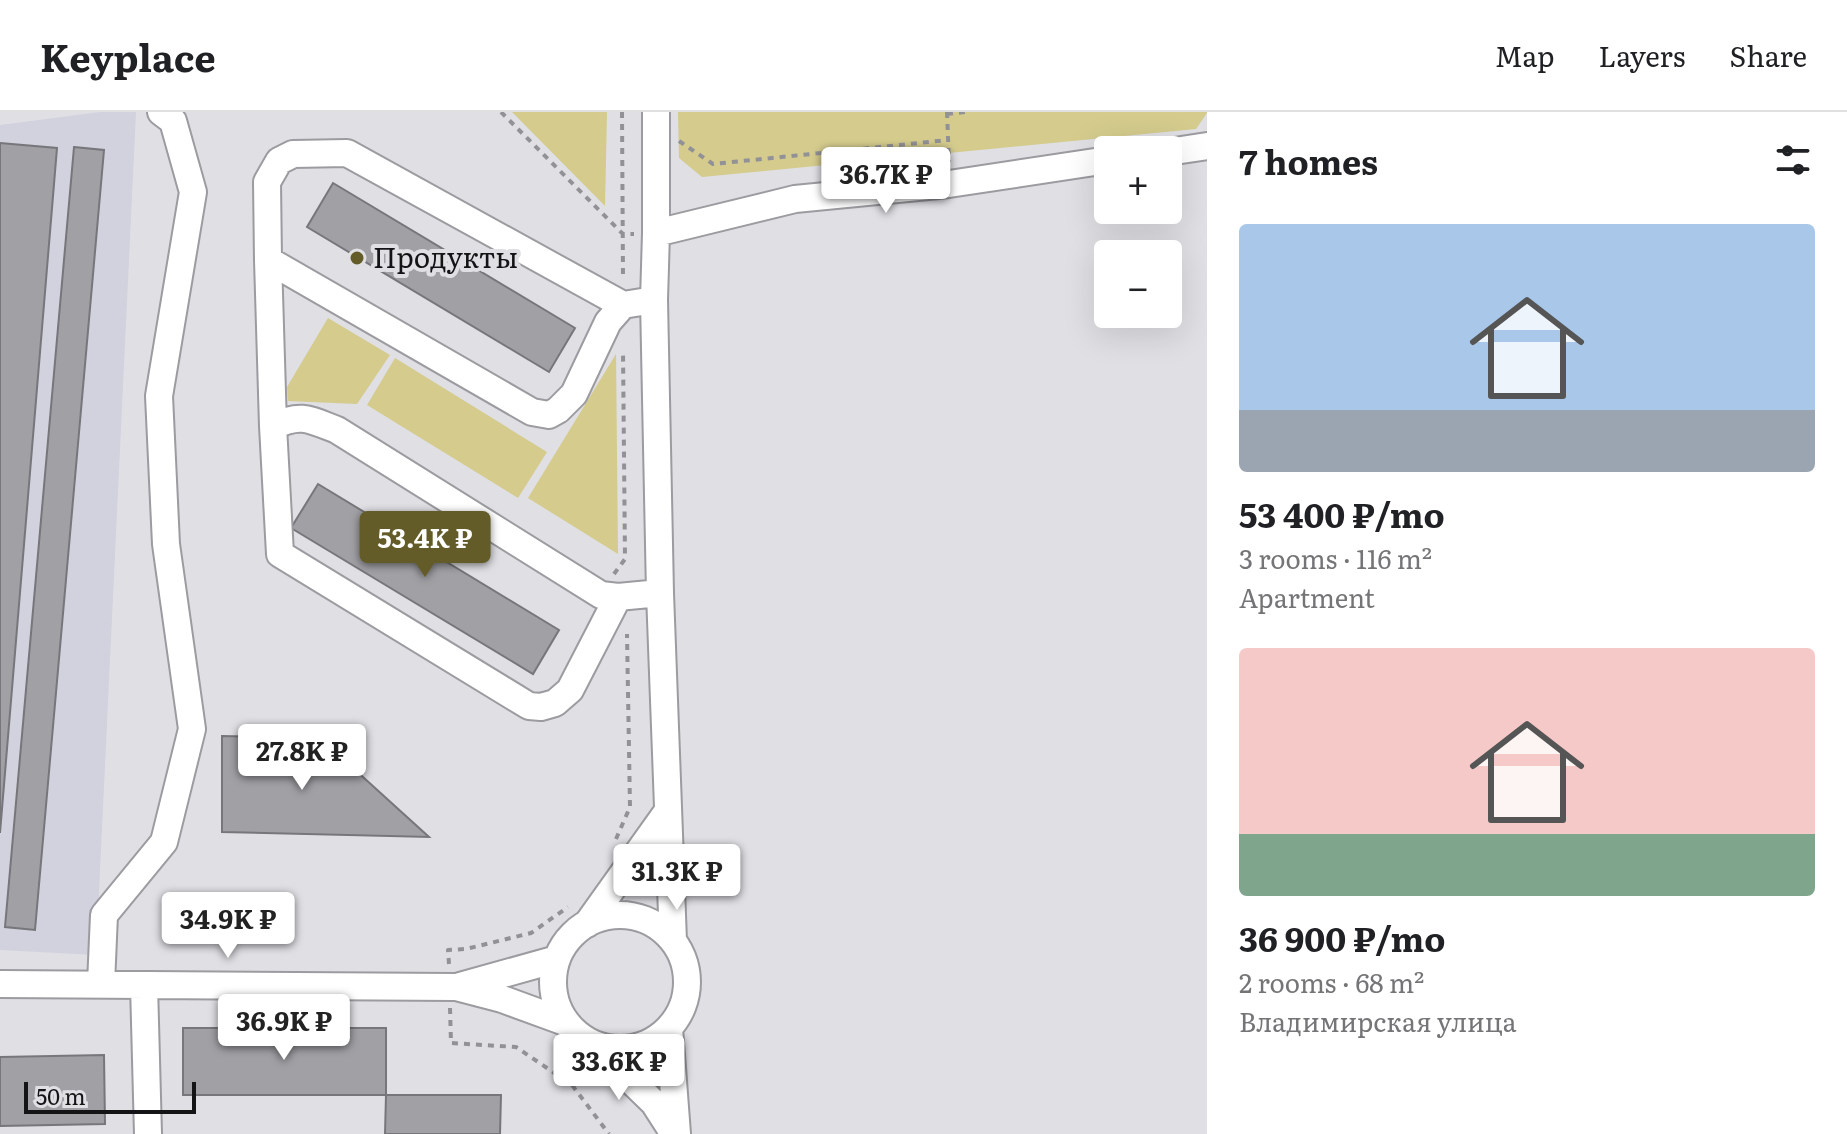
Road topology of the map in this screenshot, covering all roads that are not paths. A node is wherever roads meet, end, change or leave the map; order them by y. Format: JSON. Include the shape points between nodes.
{"nodes":[{"id":1,"x":161,"y":112,"type":"edge"},
{"id":2,"x":656,"y":112,"type":"edge"},
{"id":3,"x":1207,"y":146,"type":"edge"},
{"id":4,"x":1182,"y":150,"type":"edge"},
{"id":5,"x":1094,"y":162,"type":"edge"},
{"id":6,"x":656,"y":233,"type":"junction"},
{"id":7,"x":268,"y":260,"type":"junction"},
{"id":8,"x":654,"y":300,"type":"junction"},
{"id":9,"x":623,"y":305,"type":"junction"},
{"id":10,"x":273,"y":426,"type":"junction"},
{"id":11,"x":660,"y":593,"type":"junction"},
{"id":12,"x":618,"y":597,"type":"junction"},
{"id":13,"x":667,"y":812,"type":"junction"},
{"id":14,"x":587,"y":924,"type":"junction"},
{"id":15,"x":673,"y":941,"type":"junction"},
{"id":16,"x":557,"y":959,"type":"junction"},
{"id":17,"x":0,"y":984,"type":"edge"},
{"id":18,"x":101,"y":984,"type":"junction"},
{"id":19,"x":144,"y":985,"type":"junction"},
{"id":20,"x":456,"y":987,"type":"junction"},
{"id":21,"x":565,"y":1022,"type":"junction"},
{"id":22,"x":669,"y":1028,"type":"junction"},
{"id":23,"x":593,"y":1044,"type":"junction"},
{"id":24,"x":148,"y":1134,"type":"edge"},
{"id":25,"x":676,"y":1134,"type":"edge"}],
"edges":[{"from":1,"to":18,"type":"street","via":[[173,121],[193,192],[159,396],[166,544],[192,729],[164,842],[104,915]]},
{"from":2,"to":6,"type":"street"},
{"from":3,"to":4,"type":"street"},
{"from":5,"to":6,"type":"street","via":[[795,199]]},
{"from":6,"to":8,"type":"street"},
{"from":7,"to":9,"type":"street","via":[[532,412],[549,415],[574,394],[608,322]]},
{"from":7,"to":9,"type":"street","via":[[267,182],[279,161],[293,154],[347,153]]},
{"from":7,"to":10,"type":"street"},
{"from":8,"to":9,"type":"street"},
{"from":8,"to":11,"type":"street"},
{"from":10,"to":12,"type":"street","via":[[292,418],[337,430],[601,595]]},
{"from":10,"to":12,"type":"street","via":[[280,554],[529,706],[555,703],[570,690]]},
{"from":11,"to":12,"type":"street"},
{"from":11,"to":13,"type":"street"},
{"from":13,"to":14,"type":"street"},
{"from":13,"to":15,"type":"street"},
{"from":14,"to":15,"type":"street","via":[[617,915],[648,921]]},
{"from":14,"to":16,"type":"street"},
{"from":15,"to":22,"type":"street","via":[[684,961],[687,985],[682,1008]]},
{"from":16,"to":20,"type":"street"},
{"from":16,"to":21,"type":"street","via":[[553,982]]},
{"from":17,"to":18,"type":"street"},
{"from":18,"to":19,"type":"street"},
{"from":19,"to":20,"type":"street"},
{"from":19,"to":24,"type":"street"},
{"from":20,"to":21,"type":"street"},
{"from":21,"to":23,"type":"street"},
{"from":22,"to":23,"type":"street","via":[[643,1046],[610,1049]]},
{"from":22,"to":25,"type":"street"},
{"from":23,"to":25,"type":"street","via":[[654,1103]]}]}
